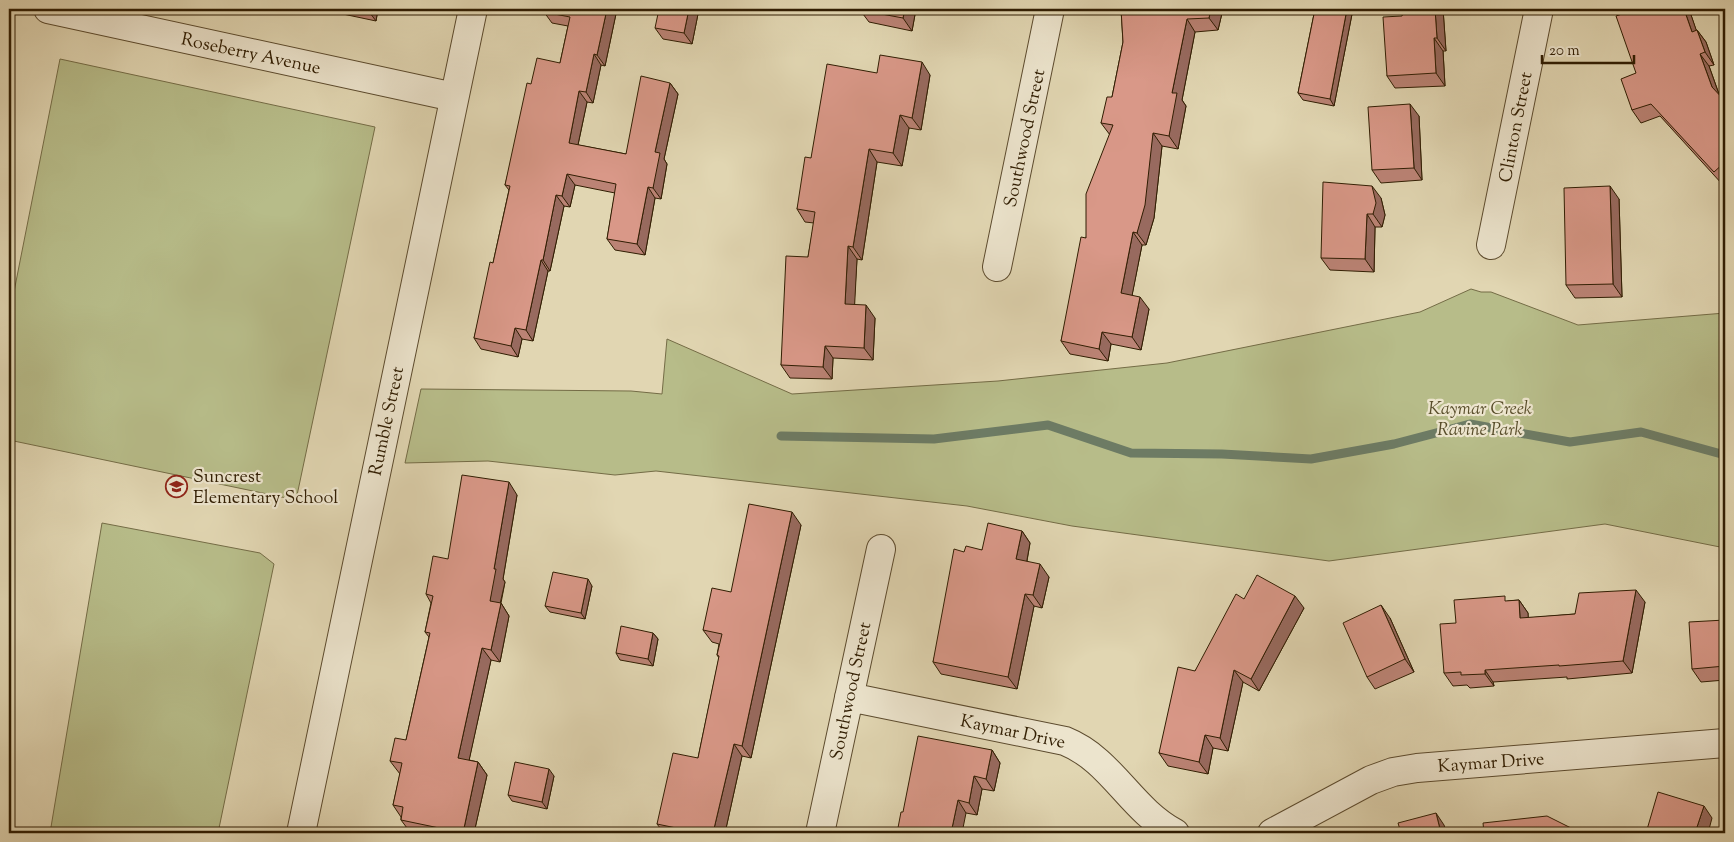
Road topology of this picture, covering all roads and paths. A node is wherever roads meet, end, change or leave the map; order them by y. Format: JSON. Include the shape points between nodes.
{"nodes":[{"id":1,"x":48,"y":9,"type":"edge"},
{"id":2,"x":473,"y":9,"type":"edge"},
{"id":3,"x":1050,"y":9,"type":"edge"},
{"id":4,"x":1539,"y":9,"type":"edge"},
{"id":5,"x":454,"y":97,"type":"junction"},
{"id":6,"x":1491,"y":245,"type":"dead end"},
{"id":7,"x":997,"y":267,"type":"dead end"},
{"id":8,"x":881,"y":549,"type":"dead end"},
{"id":9,"x":849,"y":697,"type":"junction"},
{"id":10,"x":1725,"y":743,"type":"edge"},
{"id":11,"x":301,"y":833,"type":"edge"},
{"id":12,"x":820,"y":833,"type":"edge"},
{"id":13,"x":1175,"y":833,"type":"edge"},
{"id":14,"x":1272,"y":833,"type":"edge"}],
"edges":[{"from":1,"to":5,"type":"street","name":"Roseberry Avenue"},
{"from":2,"to":5,"type":"street","name":"Rumble Street"},
{"from":3,"to":7,"type":"street","name":"Southwood Street"},
{"from":4,"to":6,"type":"street","name":"Clinton Street"},
{"from":5,"to":11,"type":"street","name":"Rumble Street"},
{"from":8,"to":9,"type":"street","name":"Southwood Street"},
{"from":9,"to":12,"type":"street","name":"Southwood Street"},
{"from":9,"to":13,"type":"street","name":"Kaymar Drive","via":[[1076,745],[1101,764],[1150,817]]},
{"from":10,"to":14,"type":"street","name":"Kaymar Drive","via":[[1393,772],[1371,780]]}]}
